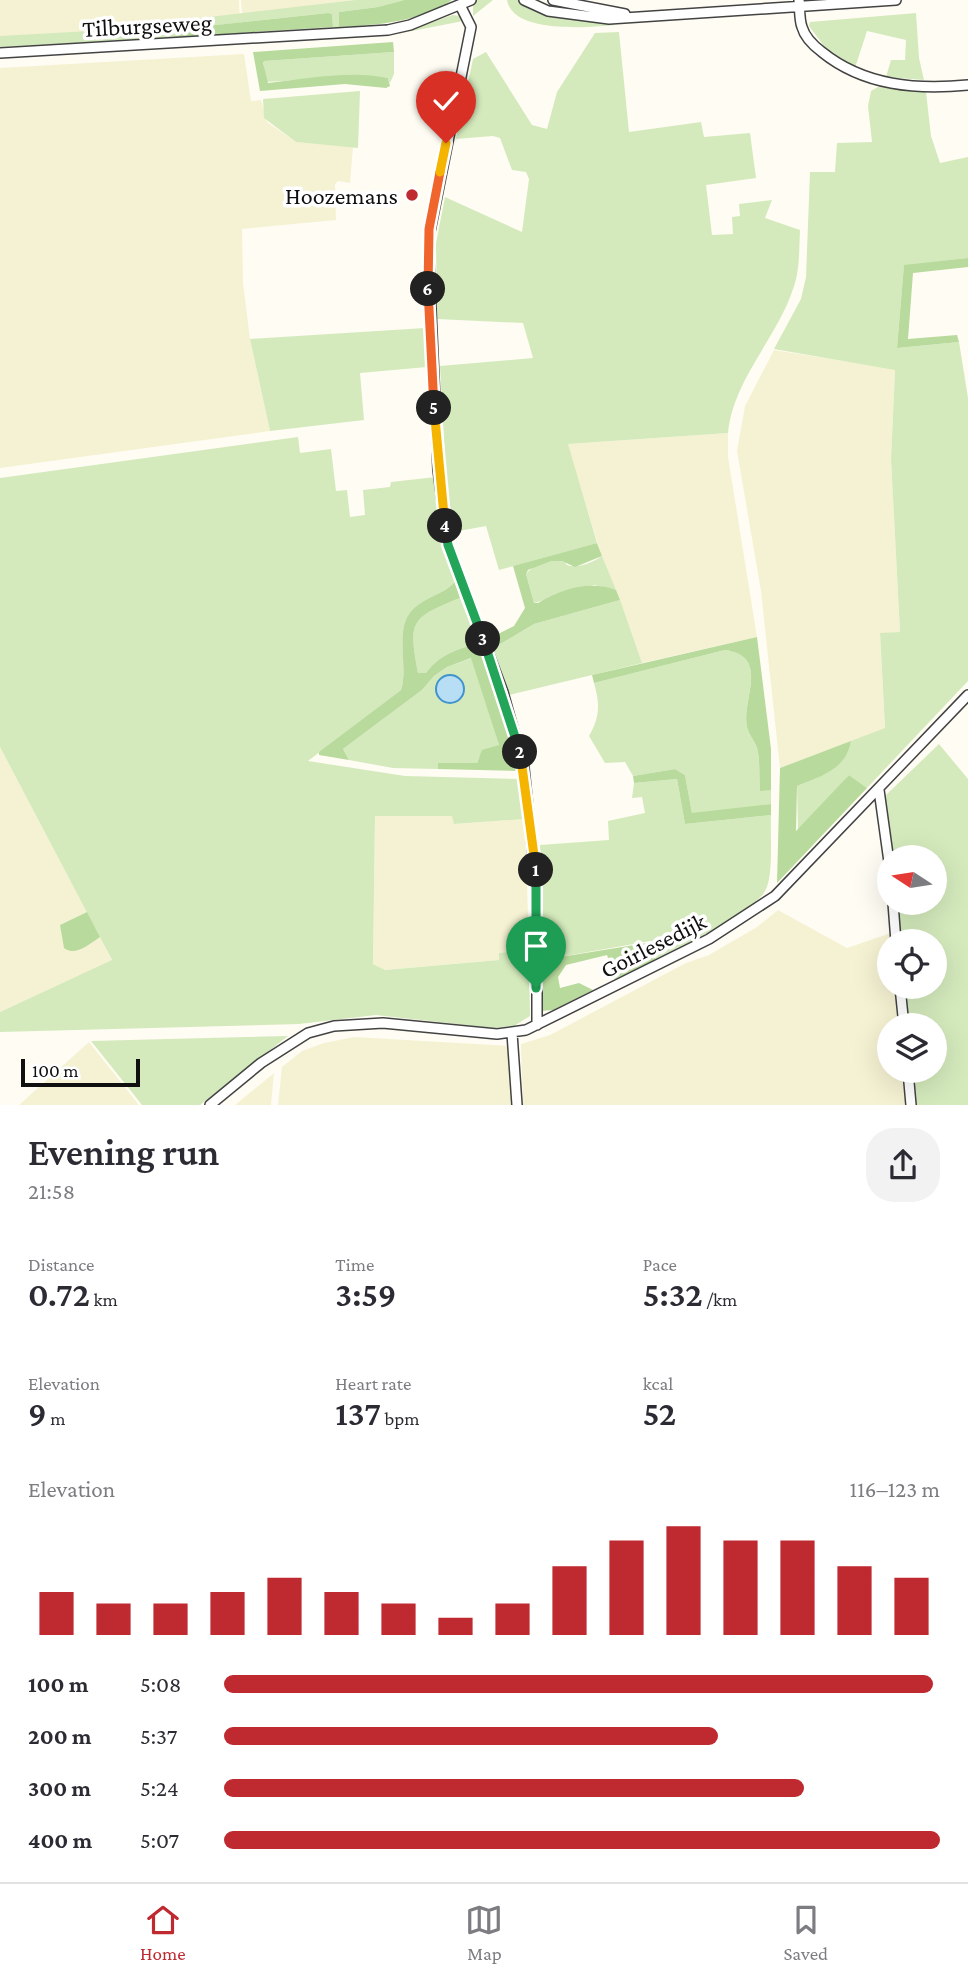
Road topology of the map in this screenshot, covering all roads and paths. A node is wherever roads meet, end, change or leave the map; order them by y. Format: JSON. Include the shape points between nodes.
{"nodes":[{"id":1,"x":471,"y":0,"type":"edge"},
{"id":2,"x":524,"y":0,"type":"edge"},
{"id":3,"x":553,"y":0,"type":"edge"},
{"id":4,"x":896,"y":0,"type":"edge"},
{"id":5,"x":462,"y":3,"type":"edge"},
{"id":6,"x":799,"y":3,"type":"edge"},
{"id":7,"x":637,"y":16,"type":"junction"},
{"id":8,"x":0,"y":53,"type":"edge"},
{"id":9,"x":968,"y":85,"type":"edge"},
{"id":10,"x":968,"y":695,"type":"edge"},
{"id":11,"x":879,"y":790,"type":"junction"},
{"id":12,"x":887,"y":845,"type":"edge"},
{"id":13,"x":537,"y":1025,"type":"junction"},
{"id":14,"x":512,"y":1033,"type":"junction"},
{"id":15,"x":909,"y":1083,"type":"edge"},
{"id":16,"x":210,"y":1105,"type":"edge"},
{"id":17,"x":517,"y":1105,"type":"edge"},
{"id":18,"x":911,"y":1105,"type":"edge"}],
"edges":[{"from":1,"to":5,"type":"street","name":"Tilburgseweg"},
{"from":2,"to":7,"type":"street","via":[[570,16]]},
{"from":3,"to":7,"type":"street"},
{"from":4,"to":6,"type":"street"},
{"from":5,"to":8,"type":"street","name":"Tilburgseweg","via":[[388,30]]},
{"from":5,"to":13,"type":"street","via":[[471,27],[427,259],[438,470],[448,545],[503,692],[524,768],[537,894]]},
{"from":6,"to":7,"type":"street"},
{"from":6,"to":9,"type":"street","via":[[802,28],[812,44],[845,69],[923,88]]},
{"from":10,"to":11,"type":"street","name":"Goirlesedijk"},
{"from":11,"to":12,"type":"street"},
{"from":11,"to":13,"type":"street","name":"Goirlesedijk","via":[[775,896],[740,922]]},
{"from":13,"to":14,"type":"street","name":"Goirlesedijk"},
{"from":14,"to":16,"type":"street","name":"Goirlesedijk","via":[[383,1023],[334,1026],[308,1033],[261,1063]]},
{"from":14,"to":17,"type":"street"},
{"from":15,"to":18,"type":"street"}]}
